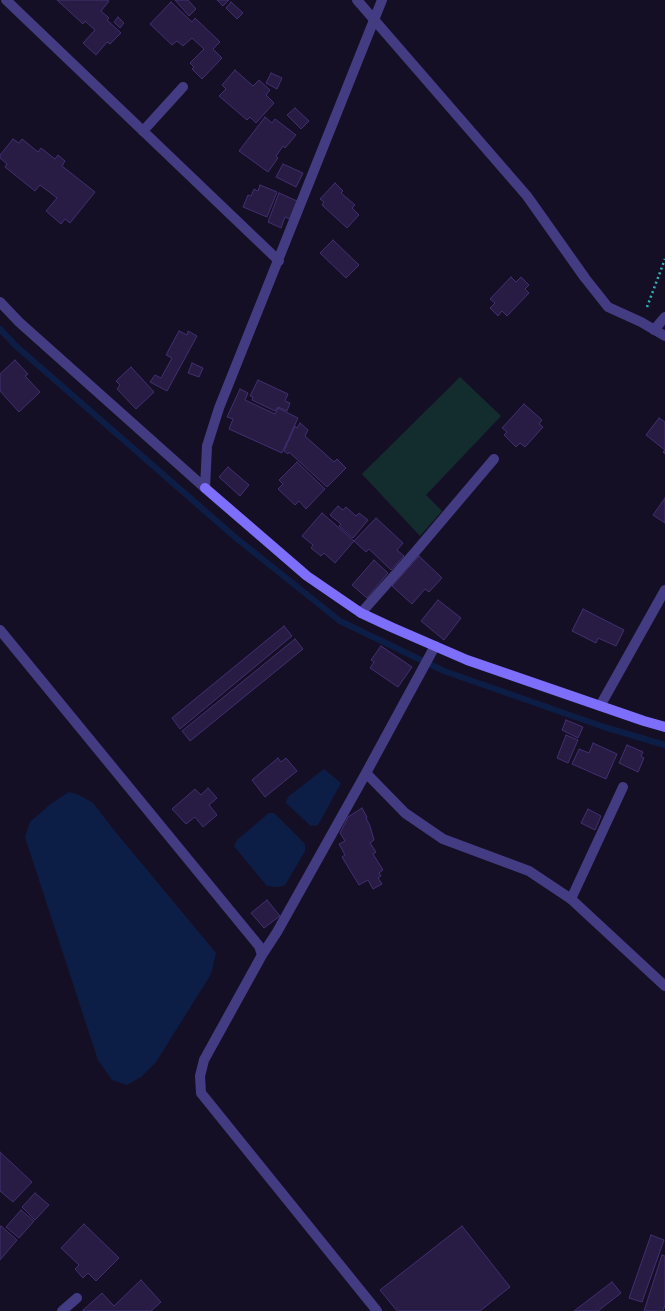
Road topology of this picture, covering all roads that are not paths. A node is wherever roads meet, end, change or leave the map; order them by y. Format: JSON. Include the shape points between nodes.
{"nodes":[{"id":1,"x":6,"y":0,"type":"edge"},
{"id":2,"x":358,"y":0,"type":"edge"},
{"id":3,"x":382,"y":0,"type":"edge"},
{"id":4,"x":375,"y":19,"type":"junction"},
{"id":5,"x":183,"y":87,"type":"dead end"},
{"id":6,"x":143,"y":131,"type":"junction"},
{"id":7,"x":279,"y":261,"type":"junction"},
{"id":8,"x":0,"y":302,"type":"edge"},
{"id":9,"x":665,"y":317,"type":"edge"},
{"id":10,"x":654,"y":330,"type":"junction"},
{"id":11,"x":665,"y":336,"type":"edge"},
{"id":12,"x":494,"y":459,"type":"dead end"},
{"id":13,"x":206,"y":488,"type":"junction"},
{"id":14,"x":665,"y":590,"type":"edge"},
{"id":15,"x":361,"y":612,"type":"junction"},
{"id":16,"x":0,"y":630,"type":"edge"},
{"id":17,"x":435,"y":646,"type":"junction"},
{"id":18,"x":600,"y":706,"type":"junction"},
{"id":19,"x":665,"y":727,"type":"edge"},
{"id":20,"x":366,"y":773,"type":"junction"},
{"id":21,"x":623,"y":787,"type":"dead end"},
{"id":22,"x":571,"y":899,"type":"junction"},
{"id":23,"x":262,"y":955,"type":"junction"},
{"id":24,"x":665,"y":986,"type":"edge"},
{"id":25,"x":77,"y":1298,"type":"dead end"},
{"id":26,"x":62,"y":1311,"type":"edge"},
{"id":27,"x":377,"y":1311,"type":"edge"}],
"edges":[{"from":1,"to":6,"type":"street"},
{"from":2,"to":4,"type":"street"},
{"from":3,"to":4,"type":"street"},
{"from":4,"to":7,"type":"street"},
{"from":4,"to":10,"type":"street","via":[[527,196],[608,307]]},
{"from":5,"to":6,"type":"street"},
{"from":6,"to":7,"type":"street"},
{"from":7,"to":13,"type":"street","via":[[219,408],[207,446]]},
{"from":8,"to":13,"type":"street","via":[[19,322]]},
{"from":9,"to":10,"type":"street"},
{"from":10,"to":11,"type":"street"},
{"from":12,"to":15,"type":"street"},
{"from":13,"to":15,"type":"street","via":[[307,576]]},
{"from":14,"to":18,"type":"street"},
{"from":15,"to":17,"type":"street"},
{"from":16,"to":23,"type":"street","via":[[259,946]]},
{"from":17,"to":18,"type":"street","via":[[467,660]]},
{"from":17,"to":20,"type":"street"},
{"from":18,"to":19,"type":"street"},
{"from":20,"to":22,"type":"street","via":[[405,813],[443,840],[529,871]]},
{"from":20,"to":23,"type":"street"},
{"from":21,"to":22,"type":"street"},
{"from":22,"to":24,"type":"street"},
{"from":23,"to":27,"type":"street","via":[[204,1060],[200,1076],[201,1093]]},
{"from":25,"to":26,"type":"street"}]}
